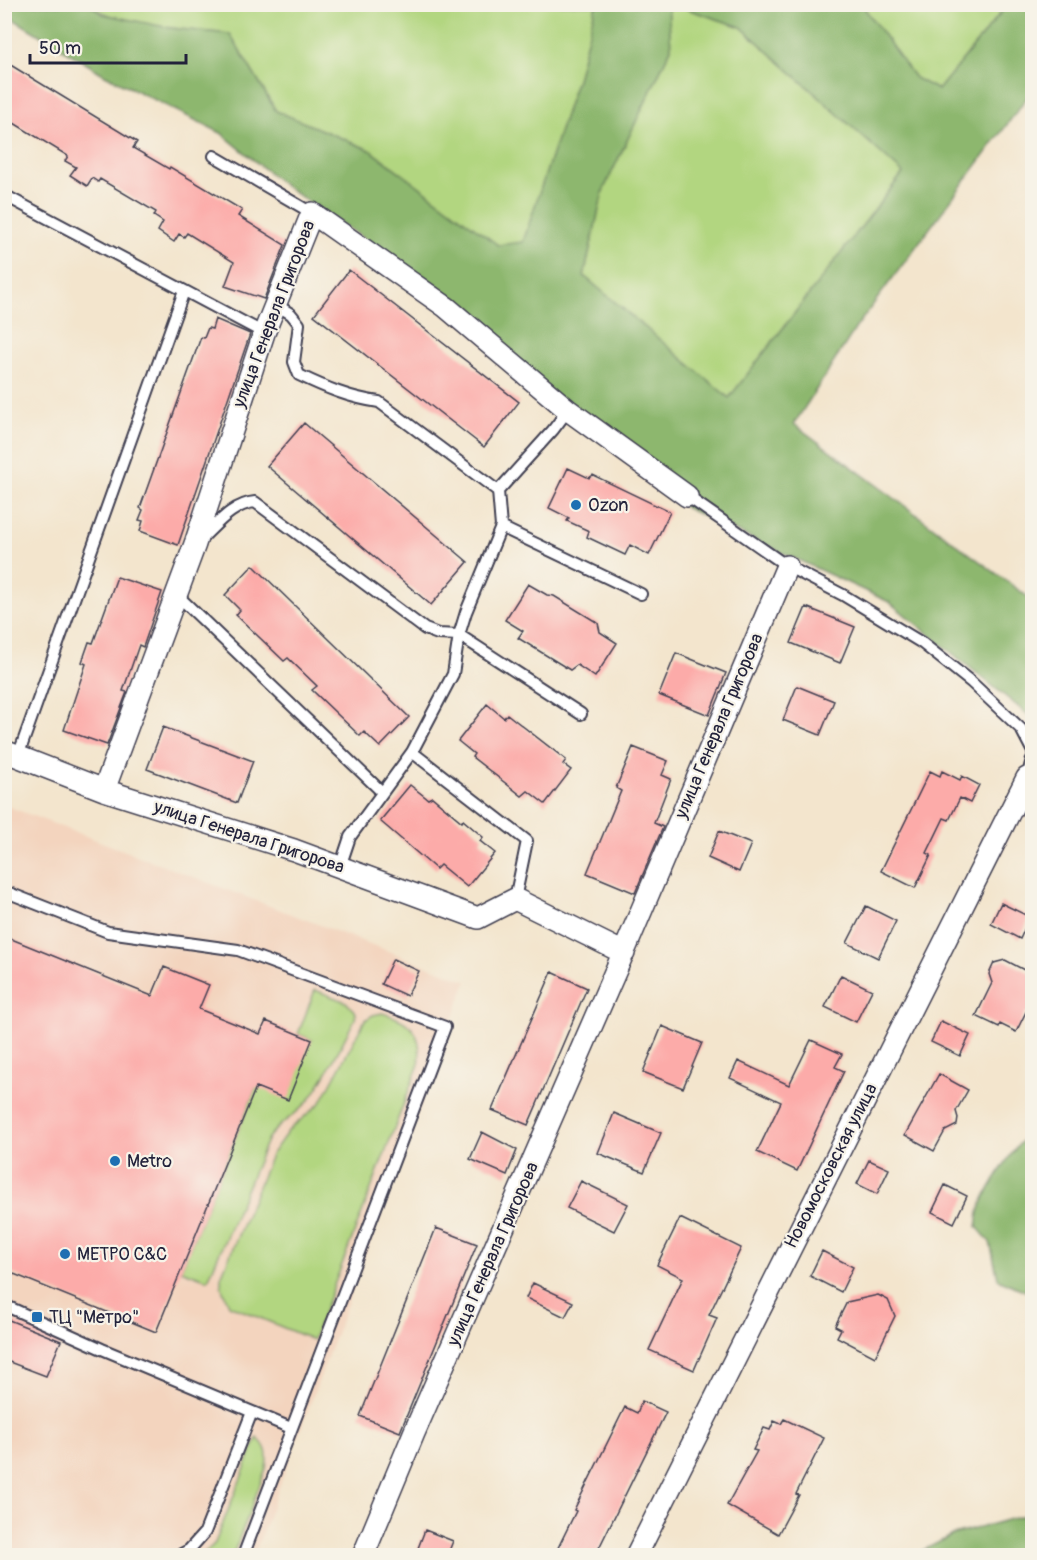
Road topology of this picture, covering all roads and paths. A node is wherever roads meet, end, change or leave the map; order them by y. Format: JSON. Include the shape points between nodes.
{"nodes":[{"id":1,"x":214,"y":156,"type":"dead end"},
{"id":2,"x":4,"y":195,"type":"edge"},
{"id":3,"x":312,"y":213,"type":"junction"},
{"id":4,"x":184,"y":291,"type":"junction"},
{"id":5,"x":275,"y":304,"type":"junction"},
{"id":6,"x":264,"y":333,"type":"junction"},
{"id":7,"x":568,"y":410,"type":"junction"},
{"id":8,"x":498,"y":491,"type":"junction"},
{"id":9,"x":687,"y":496,"type":"joint"},
{"id":10,"x":501,"y":527,"type":"junction"},
{"id":11,"x":195,"y":544,"type":"junction"},
{"id":12,"x":787,"y":566,"type":"junction"},
{"id":13,"x":176,"y":594,"type":"junction"},
{"id":14,"x":641,"y":594,"type":"dead end"},
{"id":15,"x":459,"y":635,"type":"junction"},
{"id":16,"x":581,"y":714,"type":"dead end"},
{"id":17,"x":1032,"y":750,"type":"edge"},
{"id":18,"x":412,"y":752,"type":"junction"},
{"id":19,"x":11,"y":753,"type":"edge"},
{"id":20,"x":1030,"y":769,"type":"edge"},
{"id":21,"x":104,"y":790,"type":"junction"},
{"id":22,"x":382,"y":792,"type":"junction"},
{"id":23,"x":340,"y":867,"type":"junction"},
{"id":24,"x":4,"y":891,"type":"edge"},
{"id":25,"x":515,"y":899,"type":"junction"},
{"id":26,"x":624,"y":952,"type":"junction"},
{"id":27,"x":4,"y":1305,"type":"edge"},
{"id":28,"x":252,"y":1413,"type":"junction"},
{"id":29,"x":291,"y":1428,"type":"junction"},
{"id":30,"x":178,"y":1556,"type":"edge"},
{"id":31,"x":243,"y":1556,"type":"edge"},
{"id":32,"x":363,"y":1556,"type":"edge"},
{"id":33,"x":636,"y":1556,"type":"edge"}],
"edges":[{"from":1,"to":3,"type":"lane"},
{"from":2,"to":4,"type":"lane"},
{"from":3,"to":5,"type":"street","name":"улица Генерала Григорова"},
{"from":3,"to":7,"type":"street","name":"улица Генерала Григорова","via":[[446,307]]},
{"from":4,"to":6,"type":"lane"},
{"from":4,"to":19,"type":"lane"},
{"from":5,"to":6,"type":"street","name":"улица Генерала Григорова"},
{"from":5,"to":8,"type":"lane","via":[[298,324],[294,362],[299,375],[357,399],[379,402]]},
{"from":6,"to":11,"type":"street","name":"улица Генерала Григорова"},
{"from":7,"to":8,"type":"lane"},
{"from":7,"to":9,"type":"street","name":"улица Генерала Григорова"},
{"from":8,"to":10,"type":"lane"},
{"from":9,"to":12,"type":"lane"},
{"from":10,"to":14,"type":"lane"},
{"from":10,"to":15,"type":"lane"},
{"from":11,"to":13,"type":"street","name":"улица Генерала Григорова"},
{"from":11,"to":15,"type":"lane","via":[[236,507],[255,502],[425,629]]},
{"from":12,"to":17,"type":"lane","via":[[922,643],[1021,729]]},
{"from":12,"to":26,"type":"street","name":"улица Генерала Григорова"},
{"from":13,"to":21,"type":"street","name":"улица Генерала Григорова"},
{"from":13,"to":22,"type":"lane"},
{"from":15,"to":16,"type":"lane"},
{"from":15,"to":18,"type":"lane","via":[[453,674]]},
{"from":18,"to":22,"type":"lane"},
{"from":18,"to":25,"type":"lane","via":[[527,842]]},
{"from":19,"to":21,"type":"street","name":"улица Генерала Григорова"},
{"from":20,"to":33,"type":"street","name":"Новомосковская улица"},
{"from":21,"to":23,"type":"street","name":"улица Генерала Григорова"},
{"from":22,"to":23,"type":"lane","via":[[350,837]]},
{"from":23,"to":25,"type":"street","name":"улица Генерала Григорова","via":[[478,918]]},
{"from":24,"to":29,"type":"lane","via":[[108,932],[238,950],[445,1027]]},
{"from":25,"to":26,"type":"street"},
{"from":26,"to":32,"type":"street","name":"улица Генерала Григорова"},
{"from":27,"to":28,"type":"lane"},
{"from":28,"to":29,"type":"lane"},
{"from":28,"to":30,"type":"lane","via":[[205,1532]]},
{"from":29,"to":31,"type":"lane"}]}
